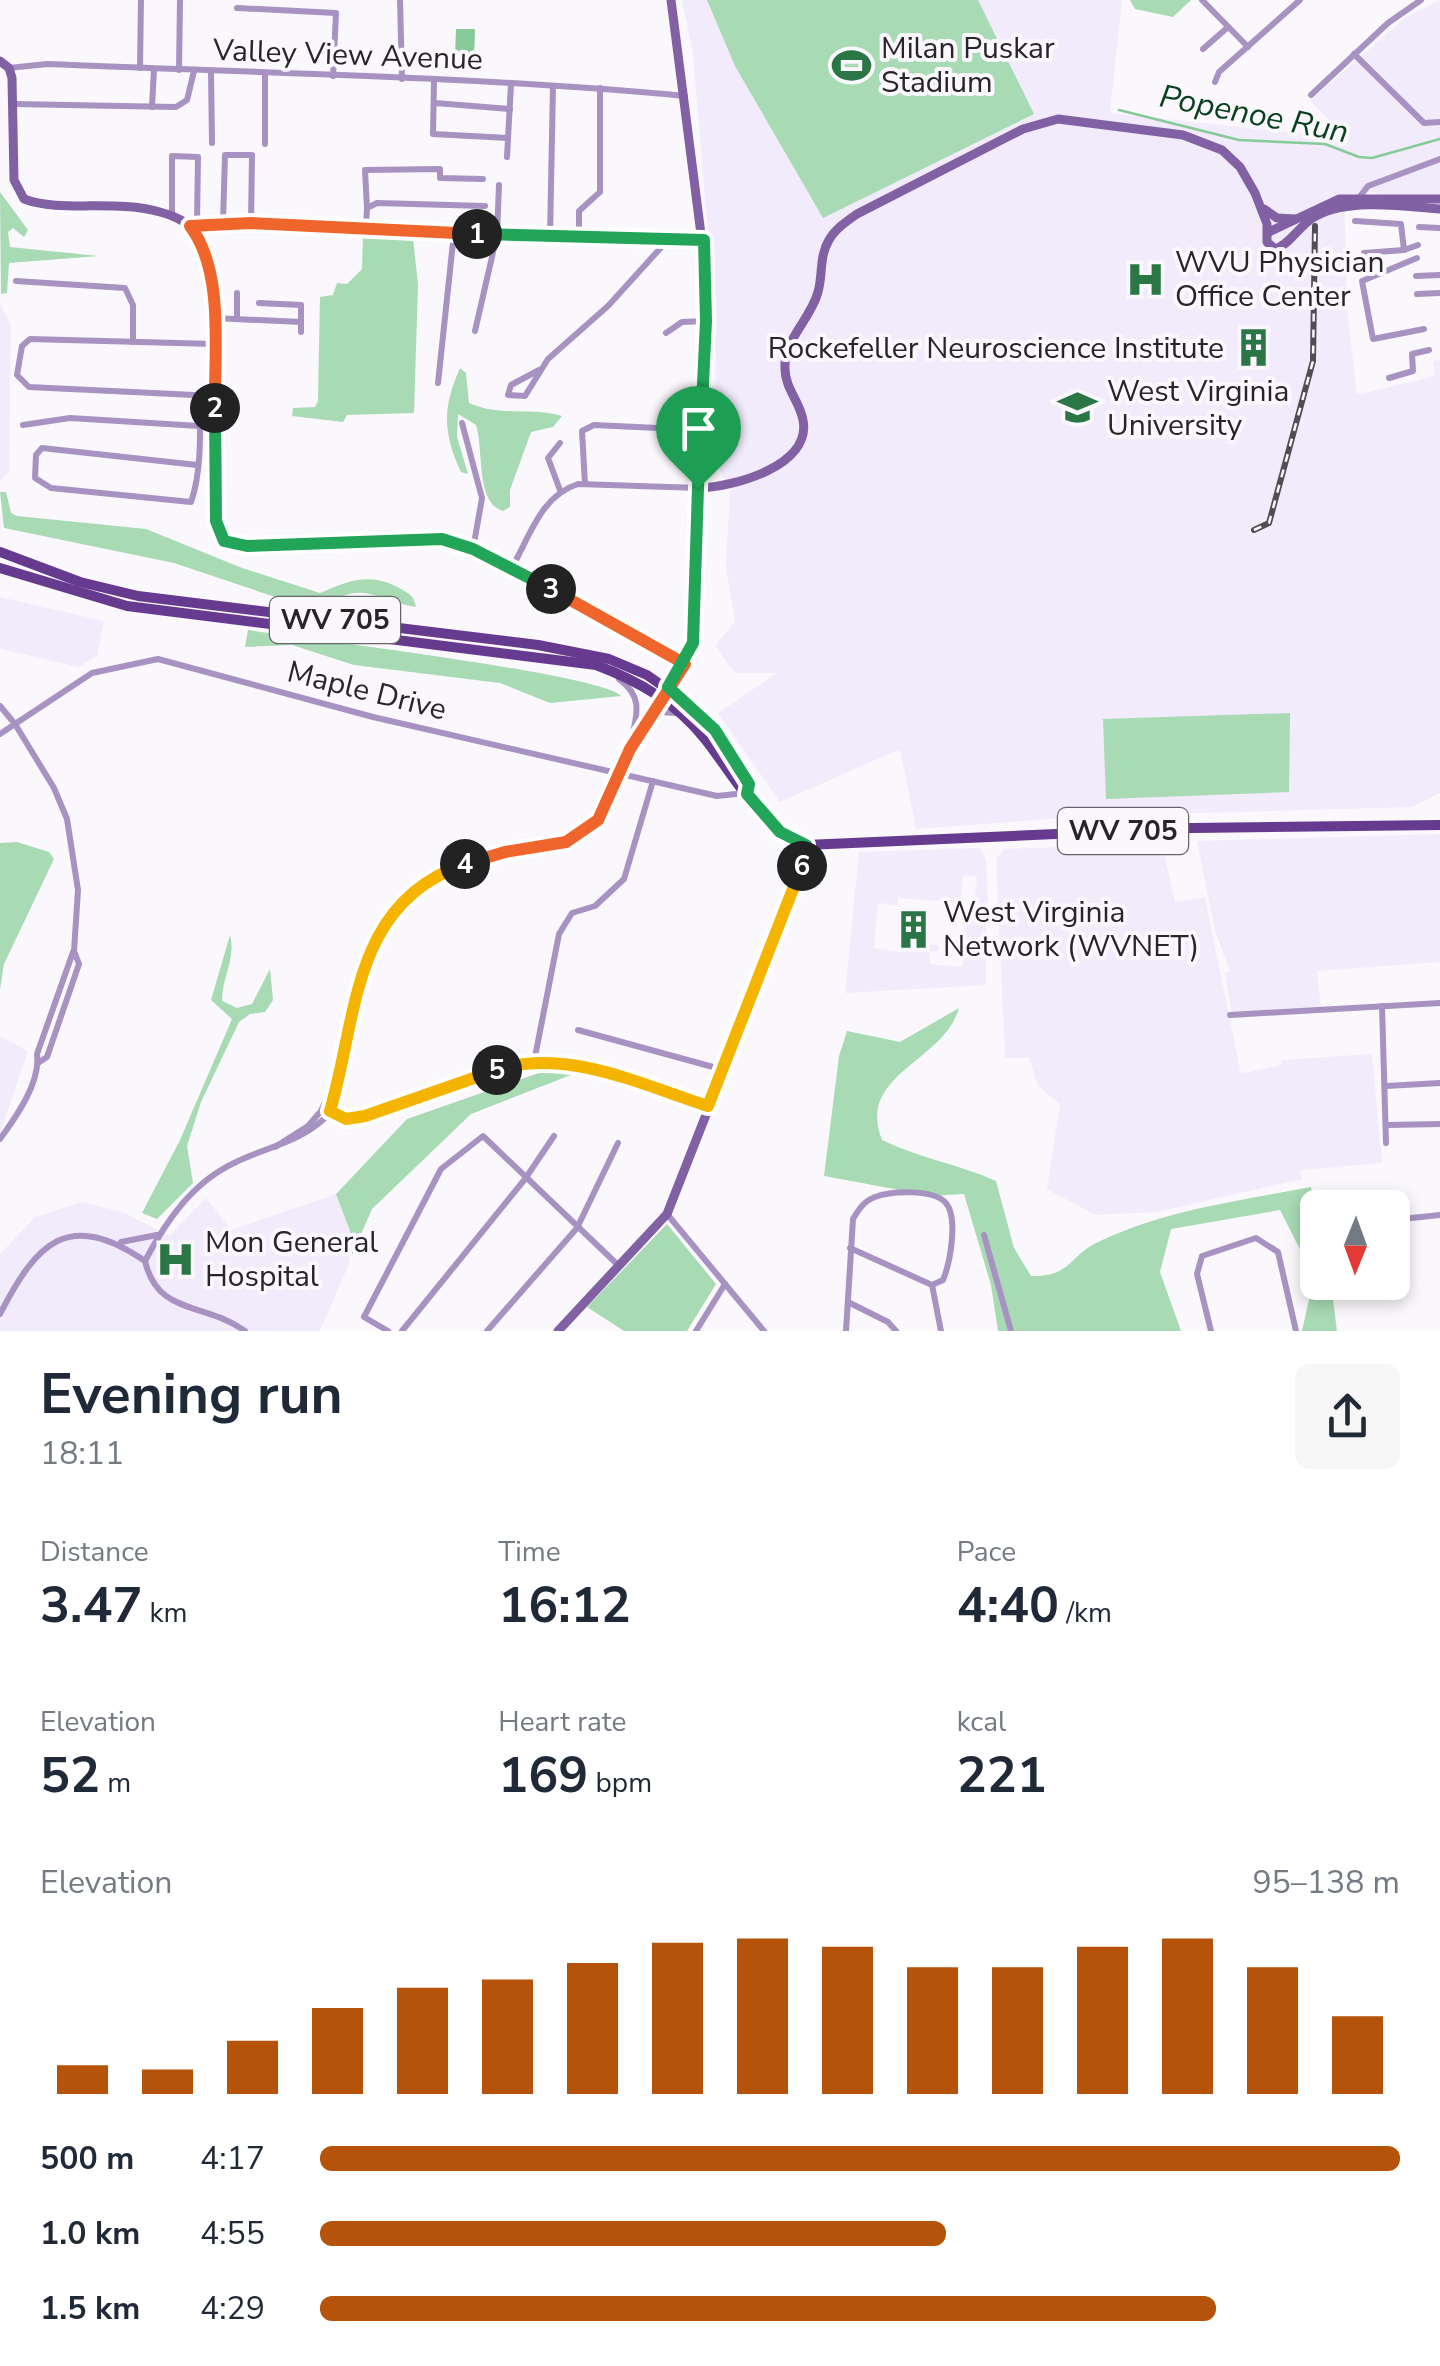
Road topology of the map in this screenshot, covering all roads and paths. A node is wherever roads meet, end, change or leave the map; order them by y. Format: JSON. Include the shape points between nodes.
{"nodes":[{"id":1,"x":141,"y":0,"type":"edge"},
{"id":2,"x":180,"y":0,"type":"edge"},
{"id":3,"x":400,"y":0,"type":"edge"},
{"id":4,"x":671,"y":0,"type":"edge"},
{"id":5,"x":1202,"y":0,"type":"edge"},
{"id":6,"x":1300,"y":0,"type":"edge"},
{"id":7,"x":1421,"y":0,"type":"edge"},
{"id":8,"x":236,"y":8,"type":"dead end"},
{"id":9,"x":1228,"y":27,"type":"junction"},
{"id":10,"x":1248,"y":47,"type":"junction"},
{"id":11,"x":1203,"y":49,"type":"dead end"},
{"id":12,"x":1354,"y":54,"type":"junction"},
{"id":13,"x":5,"y":64,"type":"edge"},
{"id":14,"x":140,"y":68,"type":"junction"},
{"id":15,"x":154,"y":69,"type":"junction"},
{"id":16,"x":180,"y":70,"type":"junction"},
{"id":17,"x":194,"y":71,"type":"junction"},
{"id":18,"x":211,"y":72,"type":"junction"},
{"id":19,"x":265,"y":74,"type":"junction"},
{"id":20,"x":333,"y":76,"type":"junction"},
{"id":21,"x":402,"y":79,"type":"junction"},
{"id":22,"x":434,"y":82,"type":"junction"},
{"id":23,"x":1215,"y":82,"type":"dead end"},
{"id":24,"x":511,"y":84,"type":"junction"},
{"id":25,"x":553,"y":86,"type":"junction"},
{"id":26,"x":600,"y":88,"type":"junction"},
{"id":27,"x":1311,"y":95,"type":"dead end"},
{"id":28,"x":684,"y":96,"type":"junction"},
{"id":29,"x":434,"y":103,"type":"junction"},
{"id":30,"x":13,"y":104,"type":"junction"},
{"id":31,"x":152,"y":107,"type":"junction"},
{"id":32,"x":510,"y":109,"type":"junction"},
{"id":33,"x":1440,"y":122,"type":"edge"},
{"id":34,"x":508,"y":138,"type":"junction"},
{"id":35,"x":212,"y":144,"type":"dead end"},
{"id":36,"x":265,"y":144,"type":"dead end"},
{"id":37,"x":508,"y":157,"type":"dead end"},
{"id":38,"x":1440,"y":159,"type":"edge"},
{"id":39,"x":483,"y":178,"type":"dead end"},
{"id":40,"x":499,"y":185,"type":"dead end"},
{"id":41,"x":1440,"y":199,"type":"edge"},
{"id":42,"x":1358,"y":203,"type":"junction"},
{"id":43,"x":485,"y":206,"type":"dead end"},
{"id":44,"x":1262,"y":206,"type":"junction"},
{"id":45,"x":367,"y":208,"type":"junction"},
{"id":46,"x":1440,"y":209,"type":"edge"},
{"id":47,"x":172,"y":216,"type":"junction"},
{"id":48,"x":1303,"y":216,"type":"junction"},
{"id":49,"x":1356,"y":221,"type":"dead end"},
{"id":50,"x":223,"y":222,"type":"junction"},
{"id":51,"x":251,"y":223,"type":"junction"},
{"id":52,"x":193,"y":225,"type":"junction"},
{"id":53,"x":366,"y":227,"type":"junction"},
{"id":54,"x":1419,"y":227,"type":"dead end"},
{"id":55,"x":1440,"y":228,"type":"edge"},
{"id":56,"x":1279,"y":232,"type":"junction"},
{"id":57,"x":454,"y":233,"type":"junction"},
{"id":58,"x":498,"y":235,"type":"junction"},
{"id":59,"x":550,"y":236,"type":"junction"},
{"id":60,"x":579,"y":236,"type":"junction"},
{"id":61,"x":704,"y":240,"type":"junction"},
{"id":62,"x":667,"y":241,"type":"junction"},
{"id":63,"x":1418,"y":245,"type":"dead end"},
{"id":64,"x":1404,"y":250,"type":"junction"},
{"id":65,"x":1364,"y":253,"type":"dead end"},
{"id":66,"x":1417,"y":258,"type":"dead end"},
{"id":67,"x":1416,"y":276,"type":"dead end"},
{"id":68,"x":1440,"y":276,"type":"edge"},
{"id":69,"x":16,"y":281,"type":"dead end"},
{"id":70,"x":237,"y":293,"type":"dead end"},
{"id":71,"x":1418,"y":294,"type":"dead end"},
{"id":72,"x":1440,"y":294,"type":"edge"},
{"id":73,"x":260,"y":303,"type":"dead end"},
{"id":74,"x":213,"y":318,"type":"junction"},
{"id":75,"x":237,"y":319,"type":"junction"},
{"id":76,"x":706,"y":321,"type":"junction"},
{"id":77,"x":301,"y":322,"type":"junction"},
{"id":78,"x":1424,"y":329,"type":"dead end"},
{"id":79,"x":475,"y":331,"type":"dead end"},
{"id":80,"x":300,"y":332,"type":"dead end"},
{"id":81,"x":666,"y":333,"type":"dead end"},
{"id":82,"x":133,"y":342,"type":"junction"},
{"id":83,"x":214,"y":344,"type":"junction"},
{"id":84,"x":1428,"y":350,"type":"dead end"},
{"id":85,"x":539,"y":370,"type":"junction"},
{"id":86,"x":1389,"y":378,"type":"dead end"},
{"id":87,"x":438,"y":383,"type":"dead end"},
{"id":88,"x":200,"y":396,"type":"junction"},
{"id":89,"x":214,"y":396,"type":"junction"},
{"id":90,"x":462,"y":423,"type":"dead end"},
{"id":91,"x":23,"y":426,"type":"dead end"},
{"id":92,"x":200,"y":426,"type":"junction"},
{"id":93,"x":701,"y":430,"type":"junction"},
{"id":94,"x":560,"y":443,"type":"dead end"},
{"id":95,"x":196,"y":464,"type":"junction"},
{"id":96,"x":585,"y":484,"type":"junction"},
{"id":97,"x":698,"y":488,"type":"junction"},
{"id":98,"x":560,"y":490,"type":"junction"},
{"id":99,"x":0,"y":549,"type":"edge"},
{"id":100,"x":473,"y":549,"type":"junction"},
{"id":101,"x":511,"y":568,"type":"junction"},
{"id":102,"x":0,"y":570,"type":"edge"},
{"id":103,"x":685,"y":664,"type":"junction"},
{"id":104,"x":596,"y":665,"type":"junction"},
{"id":105,"x":665,"y":692,"type":"junction"},
{"id":106,"x":0,"y":706,"type":"edge"},
{"id":107,"x":684,"y":717,"type":"junction"},
{"id":108,"x":14,"y":724,"type":"junction"},
{"id":109,"x":0,"y":734,"type":"edge"},
{"id":110,"x":630,"y":749,"type":"junction"},
{"id":111,"x":622,"y":773,"type":"junction"},
{"id":112,"x":654,"y":781,"type":"junction"},
{"id":113,"x":747,"y":794,"type":"junction"},
{"id":114,"x":1440,"y":825,"type":"edge"},
{"id":115,"x":806,"y":845,"type":"junction"},
{"id":116,"x":74,"y":951,"type":"junction"},
{"id":117,"x":1440,"y":1003,"type":"edge"},
{"id":118,"x":1382,"y":1006,"type":"junction"},
{"id":119,"x":1230,"y":1015,"type":"dead end"},
{"id":120,"x":578,"y":1030,"type":"dead end"},
{"id":121,"x":534,"y":1062,"type":"junction"},
{"id":122,"x":38,"y":1063,"type":"junction"},
{"id":123,"x":724,"y":1070,"type":"junction"},
{"id":124,"x":1440,"y":1082,"type":"edge"},
{"id":125,"x":1386,"y":1086,"type":"junction"},
{"id":126,"x":708,"y":1106,"type":"junction"},
{"id":127,"x":326,"y":1114,"type":"junction"},
{"id":128,"x":1440,"y":1124,"type":"edge"},
{"id":129,"x":1388,"y":1125,"type":"junction"},
{"id":130,"x":554,"y":1136,"type":"dead end"},
{"id":131,"x":0,"y":1139,"type":"edge"},
{"id":132,"x":1386,"y":1143,"type":"dead end"},
{"id":133,"x":618,"y":1144,"type":"dead end"},
{"id":134,"x":525,"y":1179,"type":"junction"},
{"id":135,"x":667,"y":1214,"type":"junction"},
{"id":136,"x":1440,"y":1215,"type":"edge"},
{"id":137,"x":1410,"y":1218,"type":"edge"},
{"id":138,"x":577,"y":1228,"type":"junction"},
{"id":139,"x":158,"y":1235,"type":"junction"},
{"id":140,"x":984,"y":1235,"type":"dead end"},
{"id":141,"x":117,"y":1242,"type":"junction"},
{"id":142,"x":850,"y":1248,"type":"junction"},
{"id":143,"x":145,"y":1261,"type":"junction"},
{"id":144,"x":618,"y":1265,"type":"junction"},
{"id":145,"x":725,"y":1284,"type":"junction"},
{"id":146,"x":932,"y":1286,"type":"junction"},
{"id":147,"x":848,"y":1302,"type":"junction"},
{"id":148,"x":0,"y":1314,"type":"edge"},
{"id":149,"x":757,"y":1323,"type":"junction"},
{"id":150,"x":245,"y":1331,"type":"edge"},
{"id":151,"x":388,"y":1331,"type":"edge"},
{"id":152,"x":402,"y":1331,"type":"edge"},
{"id":153,"x":487,"y":1331,"type":"edge"},
{"id":154,"x":558,"y":1331,"type":"edge"},
{"id":155,"x":696,"y":1331,"type":"edge"},
{"id":156,"x":753,"y":1331,"type":"edge"},
{"id":157,"x":764,"y":1331,"type":"edge"},
{"id":158,"x":846,"y":1331,"type":"edge"},
{"id":159,"x":896,"y":1331,"type":"edge"},
{"id":160,"x":942,"y":1331,"type":"edge"},
{"id":161,"x":1011,"y":1331,"type":"edge"},
{"id":162,"x":1212,"y":1331,"type":"edge"},
{"id":163,"x":1296,"y":1331,"type":"edge"}],
"edges":[{"from":1,"to":14,"type":"street"},
{"from":2,"to":16,"type":"street"},
{"from":3,"to":21,"type":"street"},
{"from":4,"to":28,"type":"street"},
{"from":5,"to":9,"type":"street"},
{"from":6,"to":10,"type":"street"},
{"from":7,"to":12,"type":"street"},
{"from":8,"to":20,"type":"street","via":[[332,10]]},
{"from":9,"to":10,"type":"street"},
{"from":9,"to":11,"type":"street"},
{"from":10,"to":23,"type":"street"},
{"from":12,"to":27,"type":"street"},
{"from":12,"to":33,"type":"street","via":[[1424,123]]},
{"from":13,"to":14,"type":"street","name":"Valley View Avenue"},
{"from":13,"to":30,"type":"street"},
{"from":14,"to":15,"type":"street","name":"Valley View Avenue"},
{"from":15,"to":16,"type":"street","name":"Valley View Avenue"},
{"from":15,"to":31,"type":"street"},
{"from":16,"to":17,"type":"street","name":"Valley View Avenue"},
{"from":17,"to":18,"type":"street","name":"Valley View Avenue"},
{"from":17,"to":31,"type":"street","via":[[183,105]]},
{"from":18,"to":19,"type":"street","name":"Valley View Avenue"},
{"from":18,"to":35,"type":"street"},
{"from":19,"to":20,"type":"street","name":"Valley View Avenue"},
{"from":19,"to":36,"type":"street"},
{"from":20,"to":21,"type":"street","name":"Valley View Avenue"},
{"from":21,"to":22,"type":"street","name":"Valley View Avenue"},
{"from":22,"to":24,"type":"street","name":"Valley View Avenue"},
{"from":22,"to":29,"type":"street"},
{"from":24,"to":25,"type":"street","name":"Valley View Avenue"},
{"from":24,"to":32,"type":"street"},
{"from":25,"to":26,"type":"street","name":"Valley View Avenue"},
{"from":25,"to":59,"type":"street"},
{"from":26,"to":28,"type":"street","name":"Valley View Avenue"},
{"from":26,"to":60,"type":"street","via":[[600,192],[580,211]]},
{"from":28,"to":61,"type":"street"},
{"from":29,"to":32,"type":"street"},
{"from":29,"to":34,"type":"street","via":[[433,134]]},
{"from":30,"to":31,"type":"street"},
{"from":30,"to":47,"type":"street","via":[[14,180],[24,199],[120,204]]},
{"from":32,"to":34,"type":"street"},
{"from":34,"to":37,"type":"street"},
{"from":38,"to":42,"type":"street","via":[[1368,186]]},
{"from":39,"to":45,"type":"street","via":[[440,178],[440,169],[366,170]]},
{"from":40,"to":58,"type":"street"},
{"from":41,"to":42,"type":"street"},
{"from":42,"to":46,"type":"street"},
{"from":42,"to":48,"type":"street","via":[[1332,201]]},
{"from":42,"to":56,"type":"street"},
{"from":43,"to":45,"type":"street","via":[[398,200]]},
{"from":44,"to":48,"type":"street","via":[[1282,219]]},
{"from":44,"to":56,"type":"street"},
{"from":44,"to":97,"type":"street","via":[[1240,167],[1197,138],[1058,119],[998,140],[857,214],[833,234],[818,294],[785,358],[802,416],[796,452],[723,485]]},
{"from":45,"to":53,"type":"street"},
{"from":47,"to":52,"type":"street"},
{"from":47,"to":52,"type":"street","via":[[172,156],[198,157]]},
{"from":48,"to":56,"type":"street"},
{"from":49,"to":64,"type":"street","via":[[1400,224]]},
{"from":50,"to":51,"type":"street"},
{"from":50,"to":51,"type":"street","via":[[225,155],[252,155]]},
{"from":50,"to":52,"type":"street"},
{"from":51,"to":53,"type":"street"},
{"from":52,"to":74,"type":"street"},
{"from":53,"to":57,"type":"street"},
{"from":54,"to":55,"type":"street"},
{"from":57,"to":58,"type":"street"},
{"from":57,"to":87,"type":"street"},
{"from":58,"to":59,"type":"street"},
{"from":58,"to":79,"type":"street"},
{"from":59,"to":60,"type":"street"},
{"from":60,"to":62,"type":"street"},
{"from":61,"to":62,"type":"street"},
{"from":61,"to":76,"type":"street"},
{"from":62,"to":85,"type":"street"},
{"from":63,"to":64,"type":"street"},
{"from":64,"to":65,"type":"street"},
{"from":66,"to":78,"type":"street","via":[[1362,280],[1373,339]]},
{"from":67,"to":68,"type":"street"},
{"from":69,"to":82,"type":"street","via":[[125,288],[133,305]]},
{"from":70,"to":75,"type":"street"},
{"from":71,"to":72,"type":"street"},
{"from":73,"to":77,"type":"street","via":[[301,305]]},
{"from":74,"to":75,"type":"street"},
{"from":74,"to":83,"type":"street"},
{"from":75,"to":77,"type":"street"},
{"from":76,"to":81,"type":"street","via":[[682,322]]},
{"from":76,"to":93,"type":"street"},
{"from":77,"to":80,"type":"street"},
{"from":82,"to":83,"type":"street"},
{"from":82,"to":88,"type":"street","via":[[30,339],[22,346],[17,375],[29,387]]},
{"from":83,"to":89,"type":"street"},
{"from":84,"to":86,"type":"street","via":[[1412,354],[1413,371]]},
{"from":85,"to":85,"type":"street","via":[[525,396],[508,395],[511,386]]},
{"from":88,"to":89,"type":"street"},
{"from":88,"to":92,"type":"street"},
{"from":89,"to":100,"type":"street","via":[[215,510],[224,541],[247,546],[429,538]]},
{"from":90,"to":100,"type":"street","via":[[482,498]]},
{"from":91,"to":92,"type":"street","via":[[70,418]]},
{"from":92,"to":95,"type":"street"},
{"from":93,"to":96,"type":"street","via":[[594,425],[582,431]]},
{"from":93,"to":97,"type":"street"},
{"from":94,"to":98,"type":"street","via":[[548,458]]},
{"from":95,"to":95,"type":"street","via":[[193,497],[184,504],[51,488],[35,478],[42,448]]},
{"from":96,"to":97,"type":"street"},
{"from":96,"to":98,"type":"street"},
{"from":97,"to":103,"type":"street","via":[[693,643]]},
{"from":98,"to":101,"type":"street"},
{"from":99,"to":105,"type":"main road","number":"WV 705","via":[[63,576],[138,596],[571,649],[630,667]]},
{"from":100,"to":101,"type":"street"},
{"from":101,"to":103,"type":"street"},
{"from":102,"to":104,"type":"main road","number":"WV 705","via":[[127,606]]},
{"from":103,"to":105,"type":"street"},
{"from":104,"to":105,"type":"main road","number":"WV 705"},
{"from":104,"to":110,"type":"street","via":[[636,696]]},
{"from":105,"to":107,"type":"main road","number":"WV 705"},
{"from":105,"to":110,"type":"street"},
{"from":105,"to":113,"type":"main road","number":"WV 705","via":[[715,730],[749,784]]},
{"from":106,"to":108,"type":"street"},
{"from":107,"to":110,"type":"street","via":[[660,712]]},
{"from":107,"to":113,"type":"main road","number":"WV 705"},
{"from":108,"to":109,"type":"street","name":"Maple Drive"},
{"from":108,"to":111,"type":"street","name":"Maple Drive","via":[[92,672],[158,658],[326,705]]},
{"from":108,"to":116,"type":"street","via":[[67,819],[78,890]]},
{"from":110,"to":111,"type":"street"},
{"from":111,"to":112,"type":"street","name":"Maple Drive"},
{"from":111,"to":127,"type":"street","via":[[598,820],[566,842],[450,870],[396,908],[356,991]]},
{"from":112,"to":113,"type":"street","name":"Maple Drive","via":[[717,796]]},
{"from":112,"to":121,"type":"street","via":[[624,879],[595,906],[572,914],[559,934]]},
{"from":113,"to":115,"type":"main road","number":"WV 705","via":[[780,832]]},
{"from":114,"to":115,"type":"main road","number":"WV 705"},
{"from":115,"to":123,"type":"street"},
{"from":116,"to":122,"type":"street"},
{"from":116,"to":122,"type":"street","via":[[74,988]]},
{"from":117,"to":118,"type":"street"},
{"from":118,"to":119,"type":"street"},
{"from":118,"to":125,"type":"street"},
{"from":120,"to":123,"type":"street"},
{"from":121,"to":126,"type":"street","via":[[571,1064]]},
{"from":121,"to":127,"type":"street","via":[[346,1119]]},
{"from":122,"to":131,"type":"street"},
{"from":123,"to":126,"type":"street"},
{"from":124,"to":125,"type":"street"},
{"from":125,"to":129,"type":"street"},
{"from":126,"to":135,"type":"street"},
{"from":127,"to":139,"type":"street","via":[[275,1147],[231,1164],[182,1200]]},
{"from":128,"to":129,"type":"street"},
{"from":129,"to":132,"type":"street"},
{"from":130,"to":134,"type":"street"},
{"from":133,"to":138,"type":"street"},
{"from":134,"to":138,"type":"street"},
{"from":134,"to":151,"type":"street","via":[[483,1136],[441,1169],[364,1318]]},
{"from":134,"to":152,"type":"street"},
{"from":135,"to":144,"type":"street"},
{"from":135,"to":145,"type":"street"},
{"from":136,"to":137,"type":"street"},
{"from":138,"to":144,"type":"street"},
{"from":138,"to":153,"type":"street"},
{"from":139,"to":141,"type":"street"},
{"from":139,"to":143,"type":"street"},
{"from":140,"to":161,"type":"street"},
{"from":141,"to":143,"type":"street"},
{"from":141,"to":148,"type":"street","via":[[86,1233],[40,1250]]},
{"from":142,"to":146,"type":"street"},
{"from":142,"to":146,"type":"street","via":[[853,1219],[877,1196],[928,1194],[943,1200],[950,1210],[949,1265]]},
{"from":142,"to":147,"type":"street"},
{"from":143,"to":150,"type":"street","via":[[150,1284],[166,1300],[216,1313]]},
{"from":144,"to":154,"type":"street"},
{"from":145,"to":149,"type":"street"},
{"from":145,"to":155,"type":"street"},
{"from":146,"to":160,"type":"street"},
{"from":147,"to":158,"type":"street"},
{"from":147,"to":159,"type":"street"},
{"from":149,"to":156,"type":"street"},
{"from":149,"to":157,"type":"street"},
{"from":162,"to":163,"type":"street","via":[[1196,1274],[1202,1256],[1256,1238],[1278,1252]]}]}
